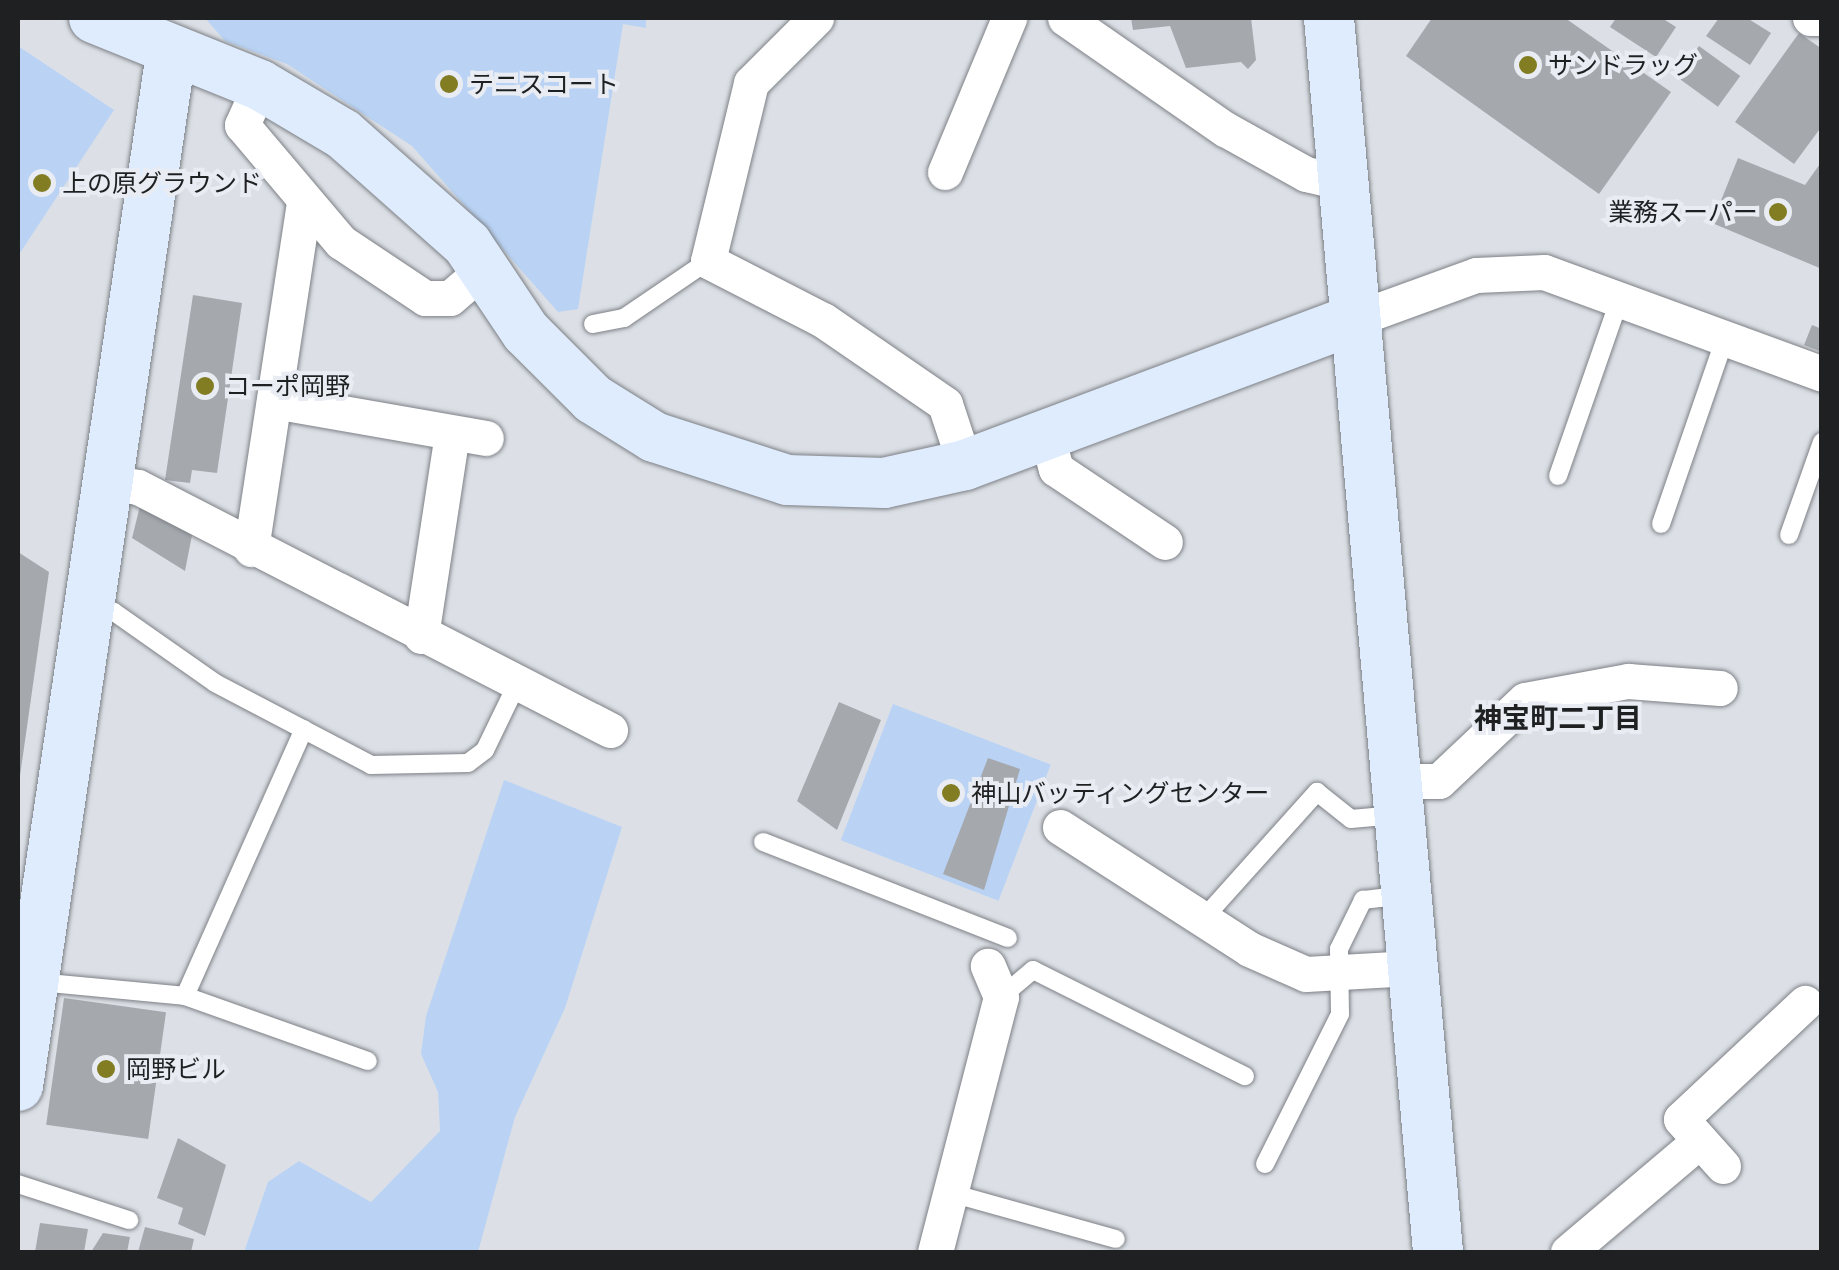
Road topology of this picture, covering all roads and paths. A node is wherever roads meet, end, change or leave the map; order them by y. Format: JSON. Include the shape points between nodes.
{"nodes":[{"id":1,"x":94,"y":18,"type":"edge"},
{"id":2,"x":816,"y":18,"type":"edge"},
{"id":3,"x":1009,"y":18,"type":"edge"},
{"id":4,"x":1065,"y":18,"type":"edge"},
{"id":5,"x":1329,"y":18,"type":"edge"},
{"id":6,"x":1810,"y":18,"type":"edge"},
{"id":7,"x":1819,"y":18,"type":"edge"},
{"id":8,"x":174,"y":36,"type":"edge"},
{"id":9,"x":260,"y":85,"type":"junction"},
{"id":10,"x":944,"y":172,"type":"dead end"},
{"id":11,"x":1340,"y":182,"type":"junction"},
{"id":12,"x":304,"y":201,"type":"junction"},
{"id":13,"x":708,"y":261,"type":"junction"},
{"id":14,"x":486,"y":267,"type":"junction"},
{"id":15,"x":1620,"y":302,"type":"junction"},
{"id":16,"x":1355,"y":319,"type":"junction"},
{"id":17,"x":593,"y":324,"type":"dead end"},
{"id":18,"x":1724,"y":341,"type":"junction"},
{"id":19,"x":1822,"y":374,"type":"edge"},
{"id":20,"x":274,"y":401,"type":"junction"},
{"id":21,"x":1047,"y":436,"type":"junction"},
{"id":22,"x":1822,"y":442,"type":"edge"},
{"id":23,"x":965,"y":465,"type":"junction"},
{"id":24,"x":1558,"y":476,"type":"dead end"},
{"id":25,"x":109,"y":482,"type":"junction"},
{"id":26,"x":1661,"y":524,"type":"dead end"},
{"id":27,"x":1788,"y":535,"type":"dead end"},
{"id":28,"x":1165,"y":542,"type":"dead end"},
{"id":29,"x":251,"y":549,"type":"junction"},
{"id":30,"x":90,"y":608,"type":"junction"},
{"id":31,"x":421,"y":636,"type":"junction"},
{"id":32,"x":516,"y":686,"type":"junction"},
{"id":33,"x":1720,"y":688,"type":"dead end"},
{"id":34,"x":304,"y":729,"type":"junction"},
{"id":35,"x":610,"y":730,"type":"dead end"},
{"id":36,"x":1396,"y":798,"type":"junction"},
{"id":37,"x":1060,"y":827,"type":"dead end"},
{"id":38,"x":763,"y":842,"type":"dead end"},
{"id":39,"x":1405,"y":894,"type":"junction"},
{"id":40,"x":1202,"y":919,"type":"junction"},
{"id":41,"x":999,"y":967,"type":"junction"},
{"id":42,"x":1411,"y":968,"type":"junction"},
{"id":43,"x":1338,"y":972,"type":"junction"},
{"id":44,"x":32,"y":981,"type":"junction"},
{"id":45,"x":186,"y":996,"type":"junction"},
{"id":46,"x":1805,"y":1004,"type":"dead end"},
{"id":47,"x":368,"y":1061,"type":"dead end"},
{"id":48,"x":1246,"y":1076,"type":"dead end"},
{"id":49,"x":18,"y":1086,"type":"edge"},
{"id":50,"x":1265,"y":1164,"type":"dead end"},
{"id":51,"x":18,"y":1184,"type":"edge"},
{"id":52,"x":952,"y":1193,"type":"junction"},
{"id":53,"x":129,"y":1220,"type":"dead end"},
{"id":54,"x":1116,"y":1239,"type":"dead end"},
{"id":55,"x":935,"y":1252,"type":"edge"},
{"id":56,"x":1438,"y":1252,"type":"edge"},
{"id":57,"x":1568,"y":1252,"type":"edge"}],
"edges":[{"from":1,"to":8,"type":"street"},
{"from":2,"to":13,"type":"street","via":[[752,83]]},
{"from":3,"to":10,"type":"street"},
{"from":4,"to":11,"type":"street","via":[[1225,129],[1306,174]]},
{"from":5,"to":11,"type":"street"},
{"from":6,"to":7,"type":"street"},
{"from":8,"to":9,"type":"street"},
{"from":8,"to":25,"type":"street"},
{"from":9,"to":12,"type":"street","via":[[242,125]]},
{"from":9,"to":14,"type":"street","via":[[406,183]]},
{"from":11,"to":16,"type":"street"},
{"from":12,"to":14,"type":"street","via":[[341,242],[425,298],[450,298]]},
{"from":12,"to":20,"type":"street"},
{"from":13,"to":17,"type":"lane","via":[[624,318]]},
{"from":13,"to":23,"type":"street","via":[[823,320],[945,404]]},
{"from":14,"to":23,"type":"street","via":[[546,357],[594,400],[684,449],[786,480],[884,483]]},
{"from":15,"to":16,"type":"street","via":[[1544,272],[1506,270]]},
{"from":15,"to":18,"type":"street"},
{"from":15,"to":24,"type":"lane"},
{"from":16,"to":21,"type":"street"},
{"from":16,"to":36,"type":"street"},
{"from":18,"to":19,"type":"street"},
{"from":18,"to":26,"type":"lane"},
{"from":20,"to":29,"type":"street"},
{"from":20,"to":31,"type":"street","via":[[469,436]]},
{"from":21,"to":23,"type":"street"},
{"from":21,"to":28,"type":"street","via":[[1056,469]]},
{"from":22,"to":27,"type":"lane"},
{"from":25,"to":29,"type":"street","via":[[138,487]]},
{"from":25,"to":30,"type":"street"},
{"from":29,"to":31,"type":"street"},
{"from":30,"to":34,"type":"lane","via":[[114,612],[215,684]]},
{"from":30,"to":44,"type":"street"},
{"from":31,"to":32,"type":"street"},
{"from":32,"to":34,"type":"lane","via":[[486,750],[468,763],[371,765]]},
{"from":32,"to":35,"type":"street"},
{"from":33,"to":36,"type":"street","via":[[1628,681],[1526,700],[1439,781]]},
{"from":34,"to":45,"type":"lane"},
{"from":36,"to":39,"type":"street"},
{"from":36,"to":40,"type":"lane","via":[[1351,819],[1316,792]]},
{"from":37,"to":40,"type":"street"},
{"from":38,"to":41,"type":"lane"},
{"from":39,"to":42,"type":"street"},
{"from":39,"to":43,"type":"lane","via":[[1363,900]]},
{"from":40,"to":43,"type":"street","via":[[1306,974]]},
{"from":41,"to":48,"type":"lane","via":[[1033,970]]},
{"from":41,"to":52,"type":"street"},
{"from":42,"to":43,"type":"street"},
{"from":42,"to":56,"type":"street"},
{"from":43,"to":50,"type":"lane","via":[[1340,1014]]},
{"from":44,"to":45,"type":"lane"},
{"from":44,"to":49,"type":"street"},
{"from":45,"to":47,"type":"lane"},
{"from":46,"to":57,"type":"street","via":[[1682,1119],[1710,1154]]},
{"from":51,"to":53,"type":"lane"},
{"from":52,"to":54,"type":"lane"},
{"from":52,"to":55,"type":"street"}]}
